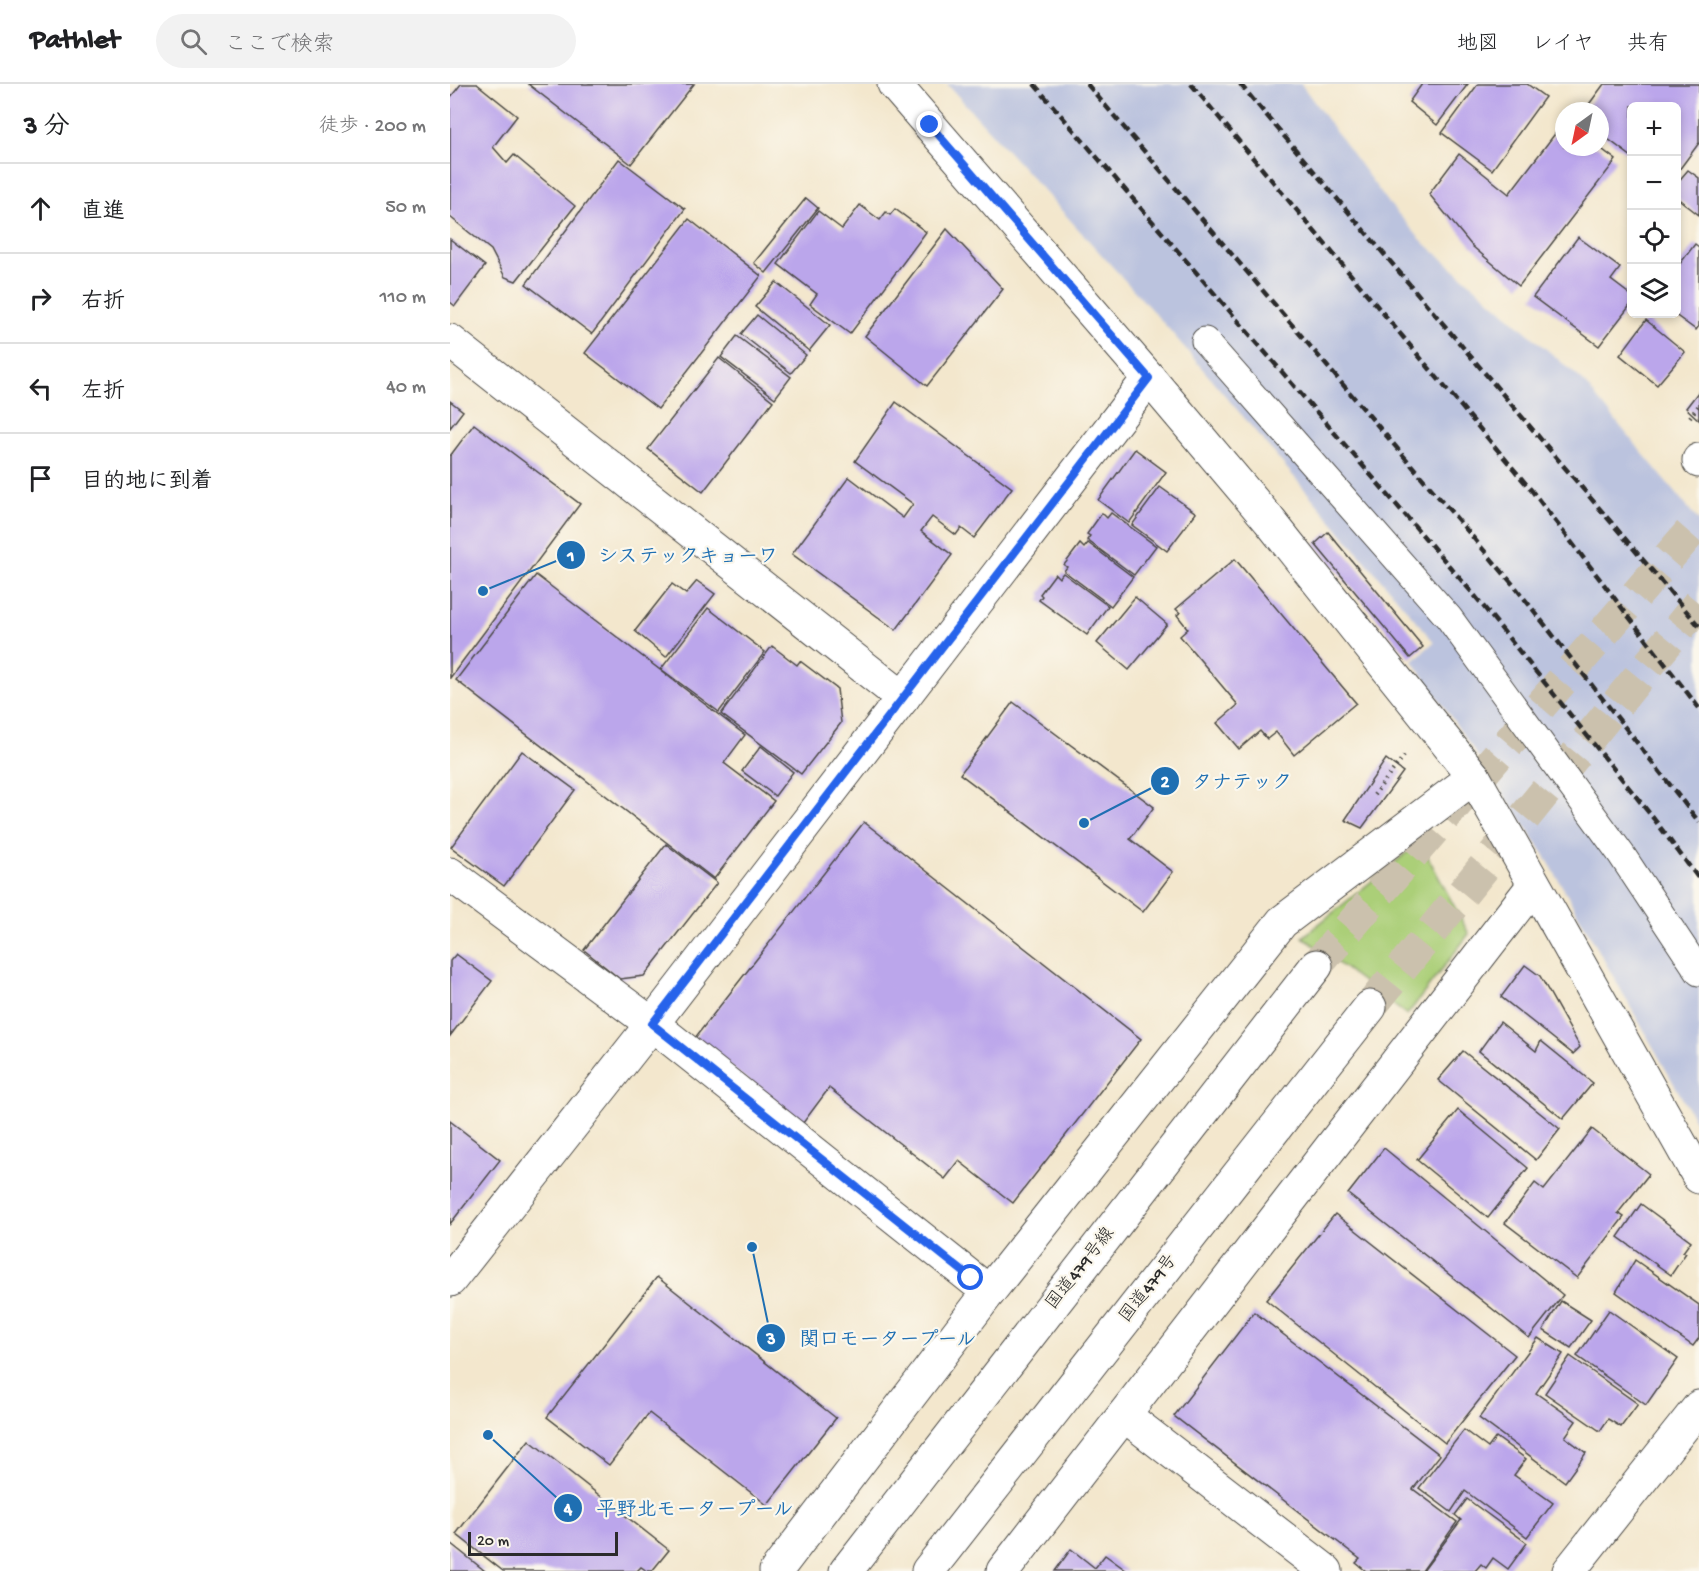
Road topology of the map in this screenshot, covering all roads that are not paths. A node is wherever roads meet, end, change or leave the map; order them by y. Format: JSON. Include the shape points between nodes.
{"nodes":[{"id":1,"x":894,"y":84,"type":"edge"},
{"id":2,"x":1205,"y":340,"type":"dead end"},
{"id":3,"x":450,"y":341,"type":"edge"},
{"id":4,"x":1149,"y":378,"type":"junction"},
{"id":5,"x":903,"y":698,"type":"junction"},
{"id":6,"x":1474,"y":777,"type":"junction"},
{"id":7,"x":450,"y":874,"type":"edge"},
{"id":8,"x":1533,"y":885,"type":"junction"},
{"id":9,"x":1316,"y":966,"type":"tunnel mouth"},
{"id":10,"x":1699,"y":972,"type":"edge"},
{"id":11,"x":1370,"y":1007,"type":"tunnel mouth"},
{"id":12,"x":652,"y":1024,"type":"junction"},
{"id":13,"x":1699,"y":1177,"type":"edge"},
{"id":14,"x":450,"y":1280,"type":"edge"},
{"id":15,"x":989,"y":1292,"type":"junction"},
{"id":16,"x":1699,"y":1407,"type":"edge"},
{"id":17,"x":1124,"y":1415,"type":"junction"},
{"id":18,"x":776,"y":1571,"type":"edge"},
{"id":19,"x":846,"y":1571,"type":"edge"},
{"id":20,"x":928,"y":1571,"type":"edge"},
{"id":21,"x":1003,"y":1571,"type":"edge"},
{"id":22,"x":1326,"y":1571,"type":"edge"},
{"id":23,"x":1569,"y":1571,"type":"edge"}],
"edges":[{"from":1,"to":4,"type":"main road"},
{"from":2,"to":10,"type":"lane","via":[[1449,618],[1621,854]]},
{"from":3,"to":5,"type":"main road"},
{"from":4,"to":5,"type":"main road"},
{"from":4,"to":6,"type":"main road","via":[[1269,520]]},
{"from":5,"to":12,"type":"main road"},
{"from":6,"to":8,"type":"main road"},
{"from":6,"to":15,"type":"main road","via":[[1282,922]]},
{"from":7,"to":12,"type":"main road"},
{"from":8,"to":13,"type":"main road"},
{"from":8,"to":17,"type":"main road"},
{"from":9,"to":19,"type":"main road","name":"国道479号線"},
{"from":11,"to":20,"type":"main road","name":"国道479号"},
{"from":12,"to":14,"type":"main road"},
{"from":12,"to":15,"type":"main road"},
{"from":15,"to":18,"type":"main road"},
{"from":16,"to":23,"type":"main road"},
{"from":17,"to":21,"type":"main road"},
{"from":17,"to":22,"type":"main road"}]}
